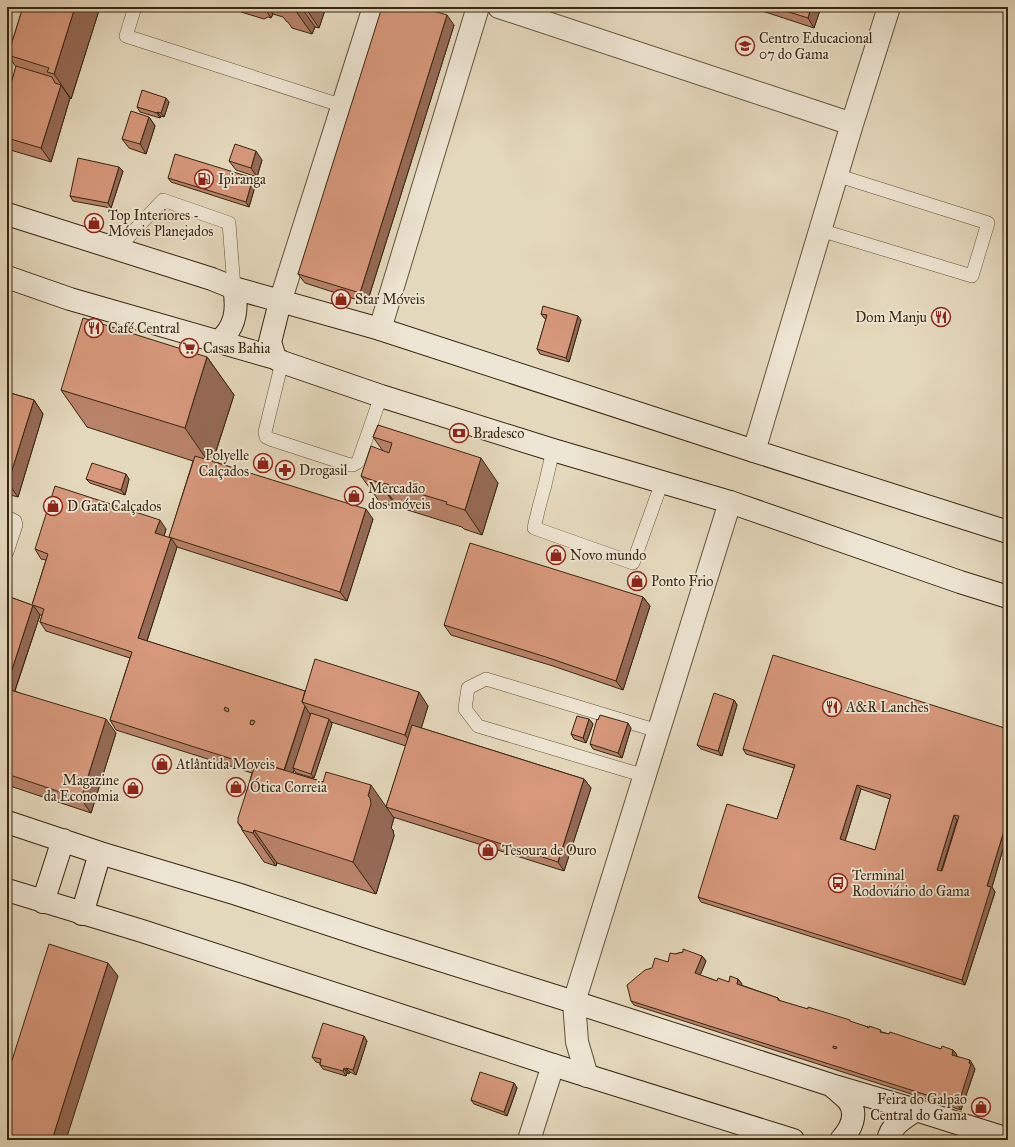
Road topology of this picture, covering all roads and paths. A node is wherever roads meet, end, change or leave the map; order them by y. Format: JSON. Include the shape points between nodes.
{"nodes":[{"id":1,"x":135,"y":7,"type":"edge"},
{"id":2,"x":374,"y":7,"type":"edge"},
{"id":3,"x":478,"y":7,"type":"edge"},
{"id":4,"x":889,"y":7,"type":"edge"},
{"id":5,"x":510,"y":9,"type":"edge"},
{"id":6,"x":343,"y":106,"type":"junction"},
{"id":7,"x":852,"y":124,"type":"junction"},
{"id":8,"x":836,"y":175,"type":"junction"},
{"id":9,"x":7,"y":214,"type":"edge"},
{"id":10,"x":820,"y":230,"type":"junction"},
{"id":11,"x":117,"y":250,"type":"junction"},
{"id":12,"x":7,"y":277,"type":"edge"},
{"id":13,"x":234,"y":288,"type":"junction"},
{"id":14,"x":280,"y":302,"type":"junction"},
{"id":15,"x":380,"y":329,"type":"junction"},
{"id":16,"x":218,"y":342,"type":"junction"},
{"id":17,"x":279,"y":360,"type":"junction"},
{"id":18,"x":381,"y":396,"type":"junction"},
{"id":19,"x":553,"y":450,"type":"junction"},
{"id":20,"x":754,"y":451,"type":"junction"},
{"id":21,"x":662,"y":482,"type":"junction"},
{"id":22,"x":730,"y":502,"type":"junction"},
{"id":23,"x":7,"y":517,"type":"edge"},
{"id":24,"x":977,"y":522,"type":"junction"},
{"id":25,"x":1008,"y":532,"type":"edge"},
{"id":26,"x":1008,"y":541,"type":"edge"},
{"id":27,"x":7,"y":552,"type":"edge"},
{"id":28,"x":1008,"y":580,"type":"edge"},
{"id":29,"x":960,"y":582,"type":"junction"},
{"id":30,"x":1008,"y":597,"type":"edge"},
{"id":31,"x":658,"y":732,"type":"junction"},
{"id":32,"x":645,"y":776,"type":"junction"},
{"id":33,"x":7,"y":822,"type":"edge"},
{"id":34,"x":63,"y":840,"type":"junction"},
{"id":35,"x":100,"y":853,"type":"junction"},
{"id":36,"x":7,"y":890,"type":"edge"},
{"id":37,"x":43,"y":902,"type":"junction"},
{"id":38,"x":82,"y":914,"type":"junction"},
{"id":39,"x":574,"y":1002,"type":"junction"},
{"id":40,"x":553,"y":1065,"type":"junction"},
{"id":41,"x":587,"y":1076,"type":"junction"},
{"id":42,"x":831,"y":1085,"type":"junction"},
{"id":43,"x":916,"y":1110,"type":"junction"},
{"id":44,"x":1008,"y":1139,"type":"edge"},
{"id":45,"x":529,"y":1140,"type":"edge"},
{"id":46,"x":793,"y":1140,"type":"edge"},
{"id":47,"x":841,"y":1140,"type":"edge"},
{"id":48,"x":888,"y":1140,"type":"edge"}],
"edges":[{"from":1,"to":6,"type":"lane","via":[[126,36]]},
{"from":2,"to":6,"type":"main road"},
{"from":3,"to":15,"type":"main road"},
{"from":4,"to":7,"type":"main road"},
{"from":5,"to":7,"type":"main road"},
{"from":6,"to":14,"type":"main road"},
{"from":7,"to":8,"type":"main road"},
{"from":8,"to":10,"type":"main road"},
{"from":8,"to":10,"type":"lane","via":[[988,224],[980,252],[972,276]]},
{"from":9,"to":11,"type":"main road"},
{"from":10,"to":20,"type":"main road"},
{"from":11,"to":13,"type":"main road"},
{"from":11,"to":13,"type":"lane","via":[[163,200],[229,224]]},
{"from":12,"to":16,"type":"main road"},
{"from":13,"to":14,"type":"main road"},
{"from":13,"to":16,"type":"main road","via":[[234,320],[229,332]]},
{"from":14,"to":15,"type":"main road"},
{"from":14,"to":17,"type":"main road","via":[[270,342]]},
{"from":15,"to":20,"type":"main road"},
{"from":16,"to":17,"type":"main road"},
{"from":17,"to":18,"type":"main road"},
{"from":17,"to":18,"type":"lane","via":[[265,432],[266,437],[270,439],[354,465],[358,462]]},
{"from":18,"to":19,"type":"main road"},
{"from":19,"to":21,"type":"main road"},
{"from":19,"to":21,"type":"lane","via":[[534,528],[633,563]]},
{"from":20,"to":24,"type":"main road"},
{"from":21,"to":22,"type":"main road"},
{"from":22,"to":29,"type":"main road"},
{"from":22,"to":31,"type":"main road"},
{"from":23,"to":27,"type":"lane","via":[[15,521],[16,525]]},
{"from":24,"to":25,"type":"main road"},
{"from":24,"to":26,"type":"main road"},
{"from":28,"to":29,"type":"main road","via":[[990,584]]},
{"from":29,"to":30,"type":"main road"},
{"from":31,"to":32,"type":"main road"},
{"from":31,"to":32,"type":"lane","via":[[486,679],[468,688],[465,709],[478,726]]},
{"from":32,"to":39,"type":"main road"},
{"from":33,"to":34,"type":"main road"},
{"from":34,"to":35,"type":"main road"},
{"from":34,"to":37,"type":"main road"},
{"from":35,"to":38,"type":"main road"},
{"from":35,"to":39,"type":"main road"},
{"from":36,"to":37,"type":"main road"},
{"from":37,"to":38,"type":"main road"},
{"from":38,"to":40,"type":"main road","via":[[142,931]]},
{"from":39,"to":41,"type":"main road","via":[[577,1042]]},
{"from":39,"to":42,"type":"main road"},
{"from":40,"to":41,"type":"main road"},
{"from":40,"to":45,"type":"main road"},
{"from":41,"to":46,"type":"main road"},
{"from":42,"to":43,"type":"main road"},
{"from":42,"to":47,"type":"main road","via":[[848,1100],[853,1112],[850,1128]]},
{"from":43,"to":44,"type":"main road"},
{"from":43,"to":48,"type":"main road","via":[[895,1125]]}]}
